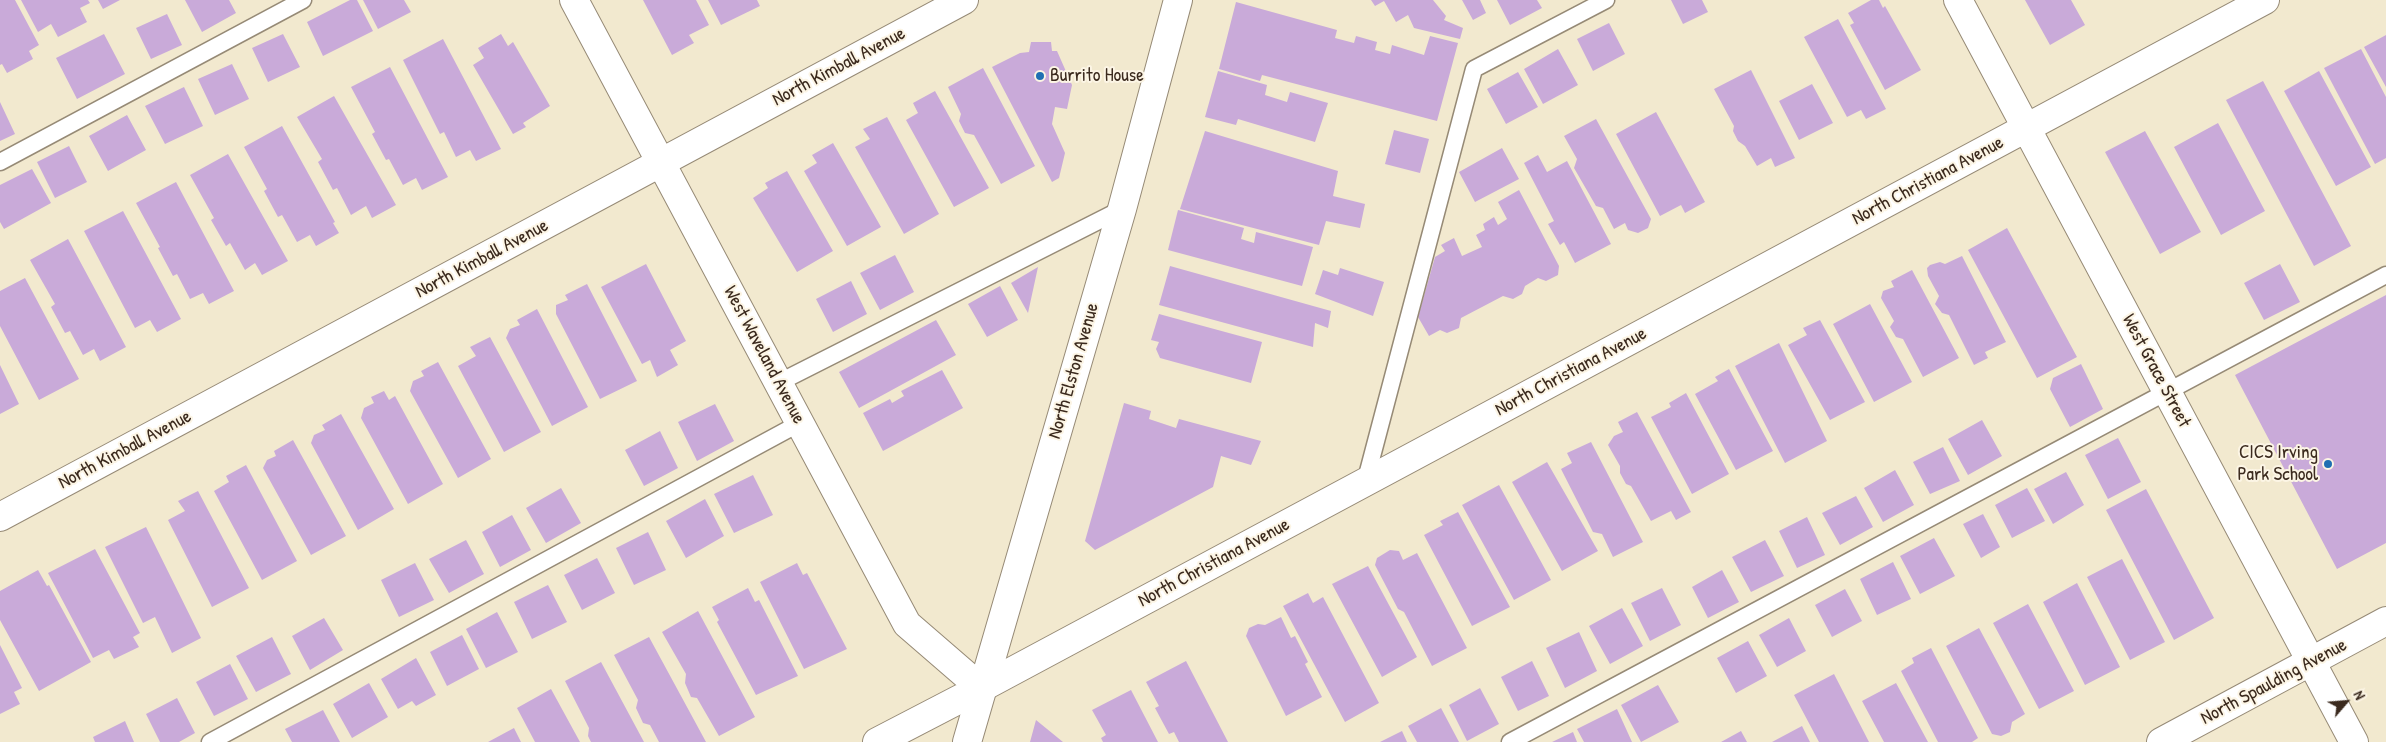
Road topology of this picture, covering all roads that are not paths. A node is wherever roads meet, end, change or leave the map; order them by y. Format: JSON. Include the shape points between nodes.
{"nodes":[{"id":1,"x":303,"y":0,"type":"edge"},
{"id":2,"x":574,"y":0,"type":"edge"},
{"id":3,"x":964,"y":0,"type":"edge"},
{"id":4,"x":1178,"y":0,"type":"edge"},
{"id":5,"x":1606,"y":0,"type":"edge"},
{"id":6,"x":1958,"y":0,"type":"edge"},
{"id":7,"x":2265,"y":0,"type":"edge"},
{"id":8,"x":2026,"y":128,"type":"junction"},
{"id":9,"x":0,"y":162,"type":"edge"},
{"id":10,"x":661,"y":162,"type":"junction"},
{"id":11,"x":1122,"y":209,"type":"junction"},
{"id":12,"x":2386,"y":275,"type":"edge"},
{"id":13,"x":778,"y":383,"type":"junction"},
{"id":14,"x":2167,"y":393,"type":"junction"},
{"id":15,"x":800,"y":423,"type":"junction"},
{"id":16,"x":1364,"y":483,"type":"junction"},
{"id":17,"x":0,"y":517,"type":"edge"},
{"id":18,"x":2386,"y":621,"type":"edge"},
{"id":19,"x":2310,"y":662,"type":"junction"},
{"id":20,"x":981,"y":688,"type":"junction"},
{"id":21,"x":210,"y":742,"type":"edge"},
{"id":22,"x":877,"y":742,"type":"edge"},
{"id":23,"x":967,"y":742,"type":"edge"},
{"id":24,"x":1510,"y":742,"type":"edge"},
{"id":25,"x":2162,"y":742,"type":"edge"},
{"id":26,"x":2354,"y":742,"type":"edge"}],
"edges":[{"from":1,"to":9,"type":"lane"},
{"from":2,"to":10,"type":"street","name":"West Waveland Avenue"},
{"from":3,"to":10,"type":"street","name":"North Kimball Avenue"},
{"from":4,"to":11,"type":"street","name":"North Elston Avenue"},
{"from":5,"to":16,"type":"lane","via":[[1474,68]]},
{"from":6,"to":8,"type":"street","name":"West Grace Street"},
{"from":7,"to":8,"type":"street","name":"North Christiana Avenue"},
{"from":8,"to":14,"type":"street","name":"West Grace Street"},
{"from":8,"to":16,"type":"street","name":"North Christiana Avenue"},
{"from":10,"to":13,"type":"street","name":"West Waveland Avenue"},
{"from":10,"to":17,"type":"street","name":"North Kimball Avenue"},
{"from":11,"to":13,"type":"lane"},
{"from":11,"to":20,"type":"street","name":"North Elston Avenue"},
{"from":12,"to":14,"type":"lane"},
{"from":13,"to":15,"type":"street","name":"West Waveland Avenue"},
{"from":14,"to":19,"type":"street","name":"West Grace Street"},
{"from":14,"to":24,"type":"lane"},
{"from":15,"to":20,"type":"street","name":"West Waveland Avenue","via":[[907,624]]},
{"from":15,"to":21,"type":"lane"},
{"from":16,"to":20,"type":"street","name":"North Christiana Avenue"},
{"from":18,"to":19,"type":"street","name":"North Spaulding Avenue"},
{"from":19,"to":25,"type":"street","name":"North Spaulding Avenue"},
{"from":19,"to":26,"type":"street","name":"West Grace Street"},
{"from":20,"to":22,"type":"street","name":"North Christiana Avenue"},
{"from":20,"to":23,"type":"street","name":"North Elston Avenue"}]}
